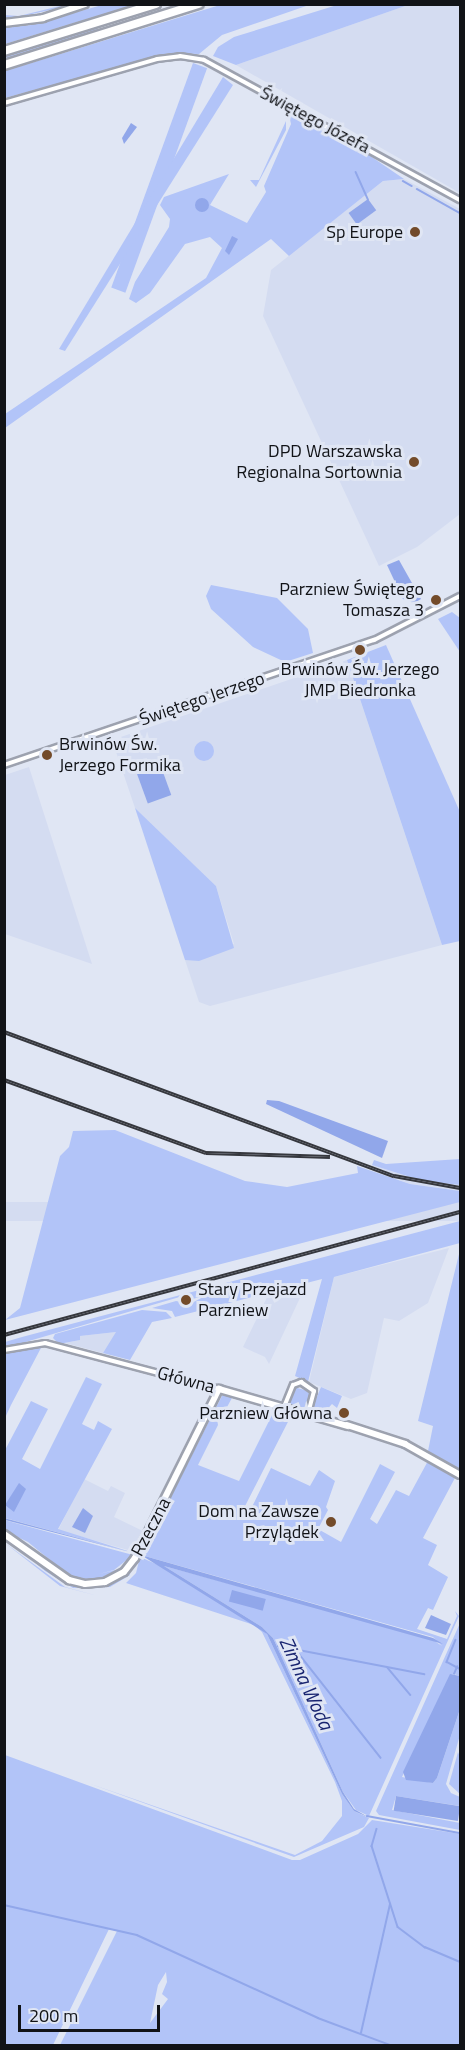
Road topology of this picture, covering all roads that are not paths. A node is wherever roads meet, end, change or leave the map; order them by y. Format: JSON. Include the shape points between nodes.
{"nodes":[{"id":1,"x":85,"y":4,"type":"edge"},
{"id":2,"x":156,"y":4,"type":"edge"},
{"id":3,"x":199,"y":4,"type":"edge"},
{"id":4,"x":4,"y":23,"type":"edge"},
{"id":5,"x":4,"y":51,"type":"edge"},
{"id":6,"x":4,"y":65,"type":"edge"},
{"id":7,"x":4,"y":103,"type":"edge"},
{"id":8,"x":460,"y":200,"type":"edge"},
{"id":9,"x":460,"y":596,"type":"edge"},
{"id":10,"x":4,"y":765,"type":"edge"},
{"id":11,"x":4,"y":1350,"type":"edge"},
{"id":12,"x":219,"y":1389,"type":"junction"},
{"id":13,"x":284,"y":1407,"type":"junction"},
{"id":14,"x":308,"y":1415,"type":"junction"},
{"id":15,"x":460,"y":1475,"type":"edge"},
{"id":16,"x":4,"y":1534,"type":"edge"}],
"edges":[{"from":1,"to":4,"type":"street","via":[[36,20]]},
{"from":2,"to":5,"type":"highway"},
{"from":3,"to":6,"type":"highway"},
{"from":7,"to":8,"type":"street","name":"Świętego Józefa","via":[[165,57],[204,60]]},
{"from":9,"to":10,"type":"street","name":"Świętego Jerzego","via":[[398,629]]},
{"from":11,"to":12,"type":"street","name":"Główna","via":[[45,1343]]},
{"from":12,"to":13,"type":"street","name":"Główna"},
{"from":12,"to":16,"type":"street","name":"Rzeczna","via":[[137,1555],[112,1580],[81,1584],[61,1575]]},
{"from":13,"to":14,"type":"street","name":"Główna"},
{"from":13,"to":14,"type":"street","via":[[293,1385],[301,1382],[314,1391]]},
{"from":14,"to":15,"type":"street","name":"Główna","via":[[405,1444]]}]}
